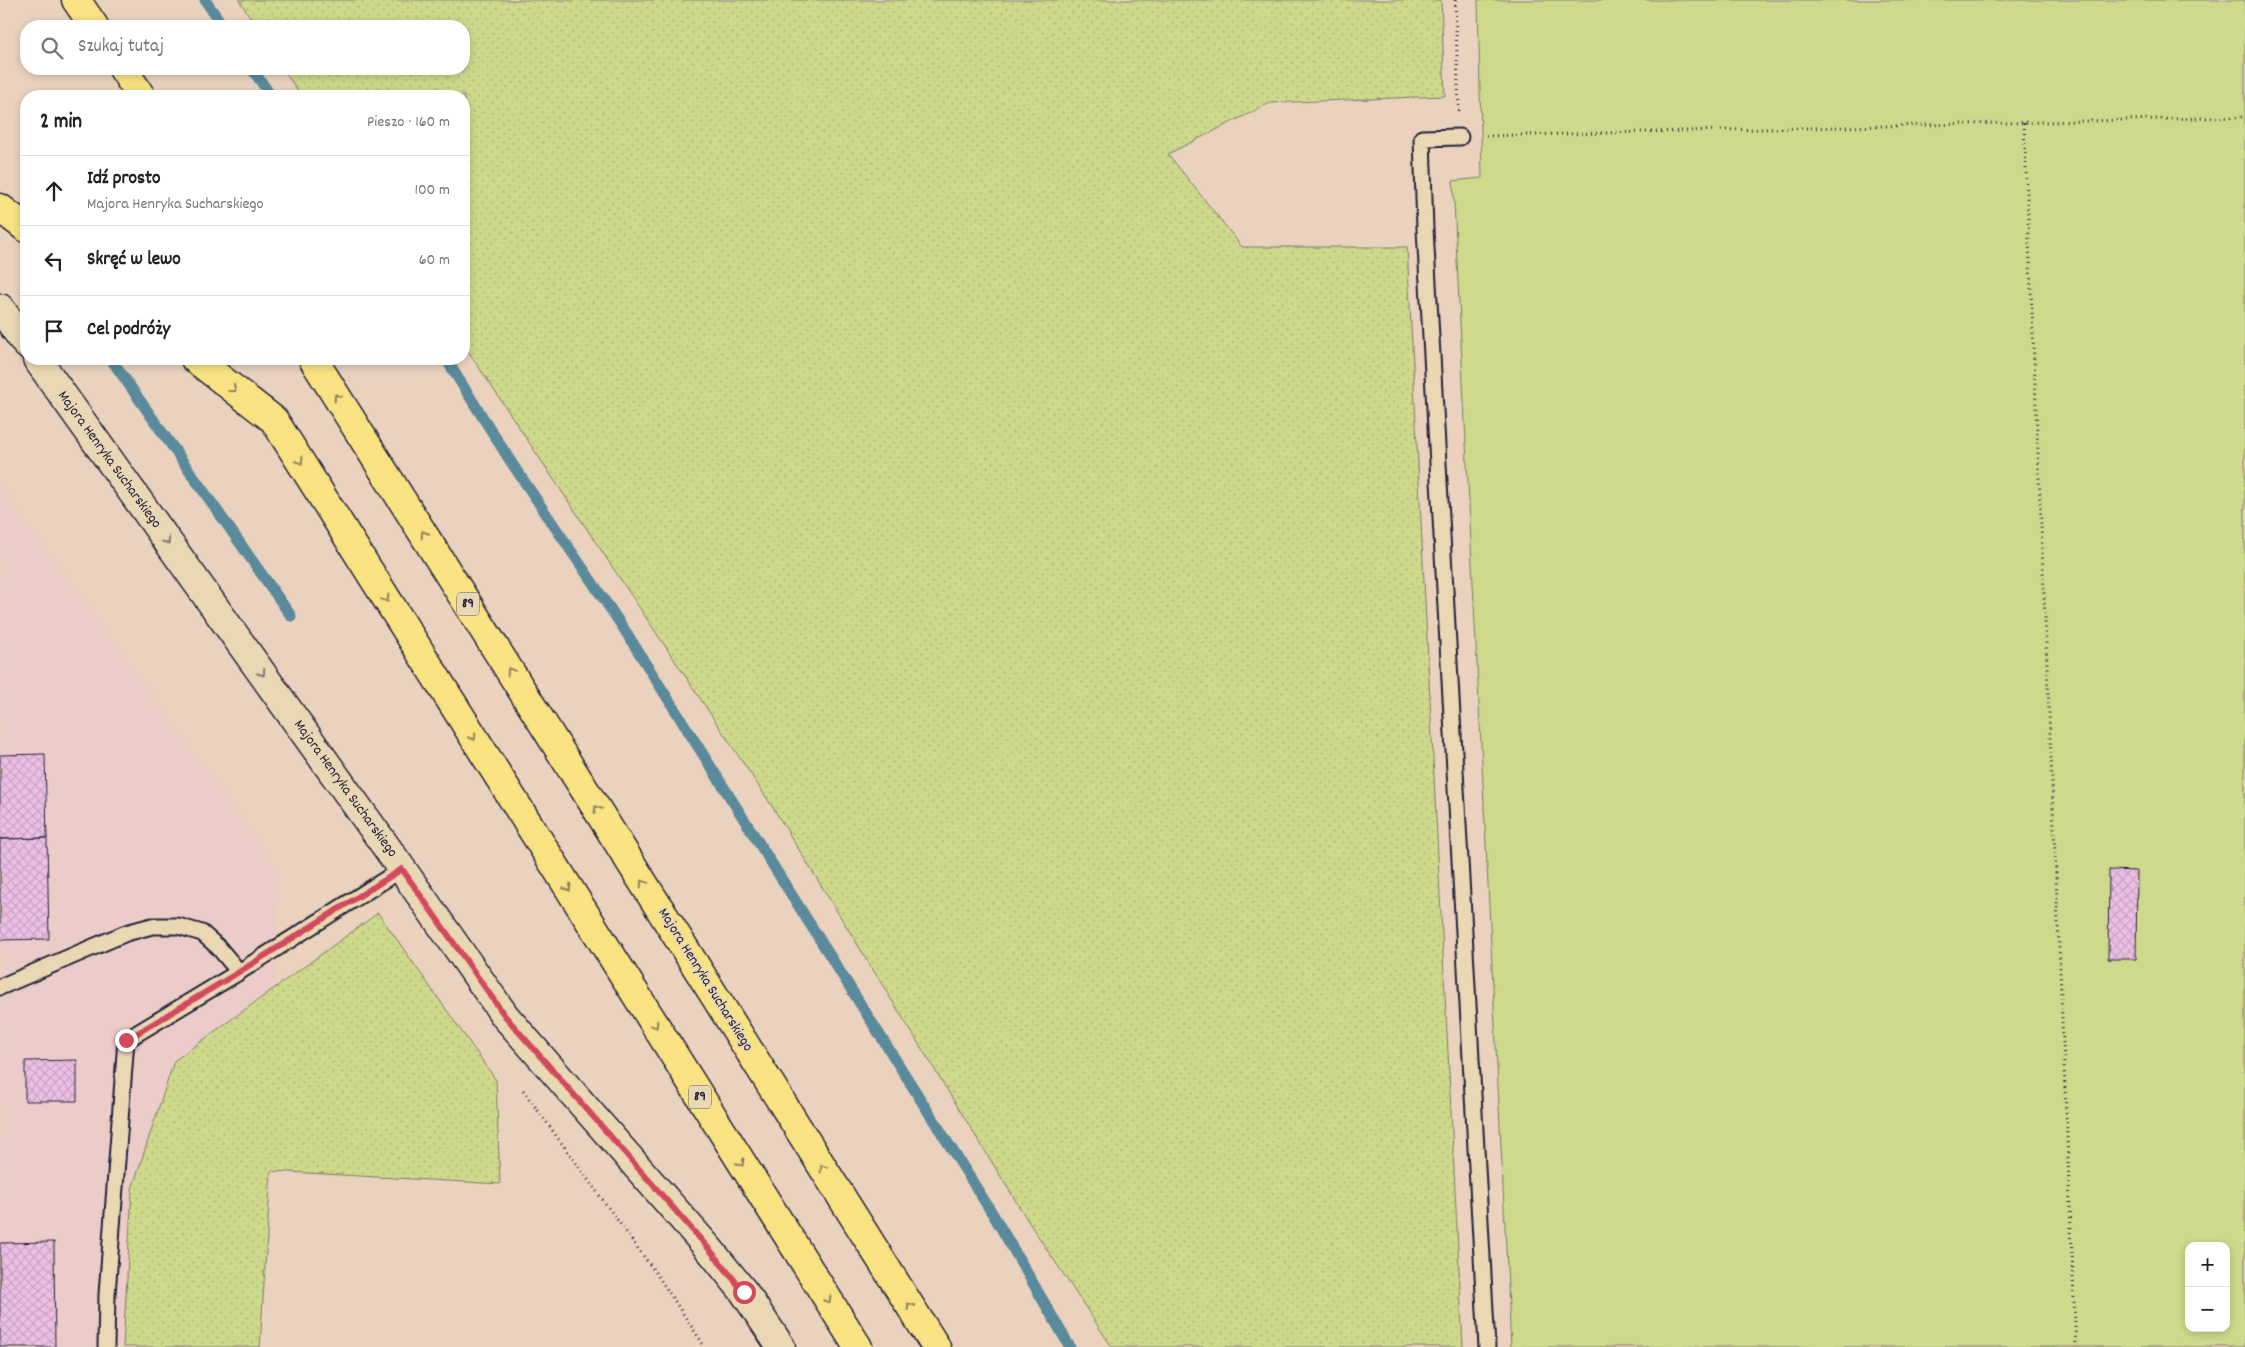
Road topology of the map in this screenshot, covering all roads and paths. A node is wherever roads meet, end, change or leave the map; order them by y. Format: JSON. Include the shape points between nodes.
{"nodes":[{"id":1,"x":76,"y":0,"type":"edge"},
{"id":2,"x":1455,"y":0,"type":"edge"},
{"id":3,"x":90,"y":20,"type":"edge"},
{"id":4,"x":127,"y":75,"type":"edge"},
{"id":5,"x":137,"y":90,"type":"edge"},
{"id":6,"x":2245,"y":117,"type":"edge"},
{"id":7,"x":2024,"y":123,"type":"junction"},
{"id":8,"x":1460,"y":137,"type":"junction"},
{"id":9,"x":0,"y":208,"type":"edge"},
{"id":10,"x":20,"y":223,"type":"edge"},
{"id":11,"x":0,"y":308,"type":"edge"},
{"id":12,"x":20,"y":336,"type":"edge"},
{"id":13,"x":40,"y":365,"type":"edge"},
{"id":14,"x":203,"y":365,"type":"edge"},
{"id":15,"x":317,"y":365,"type":"edge"},
{"id":16,"x":402,"y":869,"type":"junction"},
{"id":17,"x":239,"y":972,"type":"junction"},
{"id":18,"x":0,"y":987,"type":"edge"},
{"id":19,"x":518,"y":1083,"type":"dead end"},
{"id":20,"x":771,"y":1341,"type":"edge"},
{"id":21,"x":106,"y":1347,"type":"edge"},
{"id":22,"x":705,"y":1347,"type":"edge"},
{"id":23,"x":858,"y":1347,"type":"edge"},
{"id":24,"x":936,"y":1347,"type":"edge"},
{"id":25,"x":1486,"y":1347,"type":"edge"},
{"id":26,"x":2076,"y":1347,"type":"edge"}],
"edges":[{"from":1,"to":3,"type":"highway"},
{"from":2,"to":8,"type":"path"},
{"from":4,"to":5,"type":"highway"},
{"from":6,"to":7,"type":"path"},
{"from":7,"to":8,"type":"path"},
{"from":7,"to":26,"type":"path"},
{"from":8,"to":25,"type":"lane","via":[[1422,138]]},
{"from":9,"to":10,"type":"highway"},
{"from":11,"to":12,"type":"street"},
{"from":13,"to":16,"type":"street","name":"Majora Henryka Sucharskiego","one_way":true},
{"from":14,"to":23,"type":"highway","number":"89","one_way":true,"via":[[274,420]]},
{"from":24,"to":15,"type":"highway","name":"Majora Henryka Sucharskiego","number":"89","one_way":true},
{"from":16,"to":17,"type":"lane"},
{"from":16,"to":20,"type":"street","name":"Majora Henryka Sucharskiego","via":[[505,1016],[710,1250]]},
{"from":17,"to":18,"type":"lane","via":[[202,934],[178,926],[152,926],[126,933]]},
{"from":17,"to":21,"type":"lane","via":[[126,1040]]},
{"from":19,"to":22,"type":"path","via":[[658,1276]]}]}
